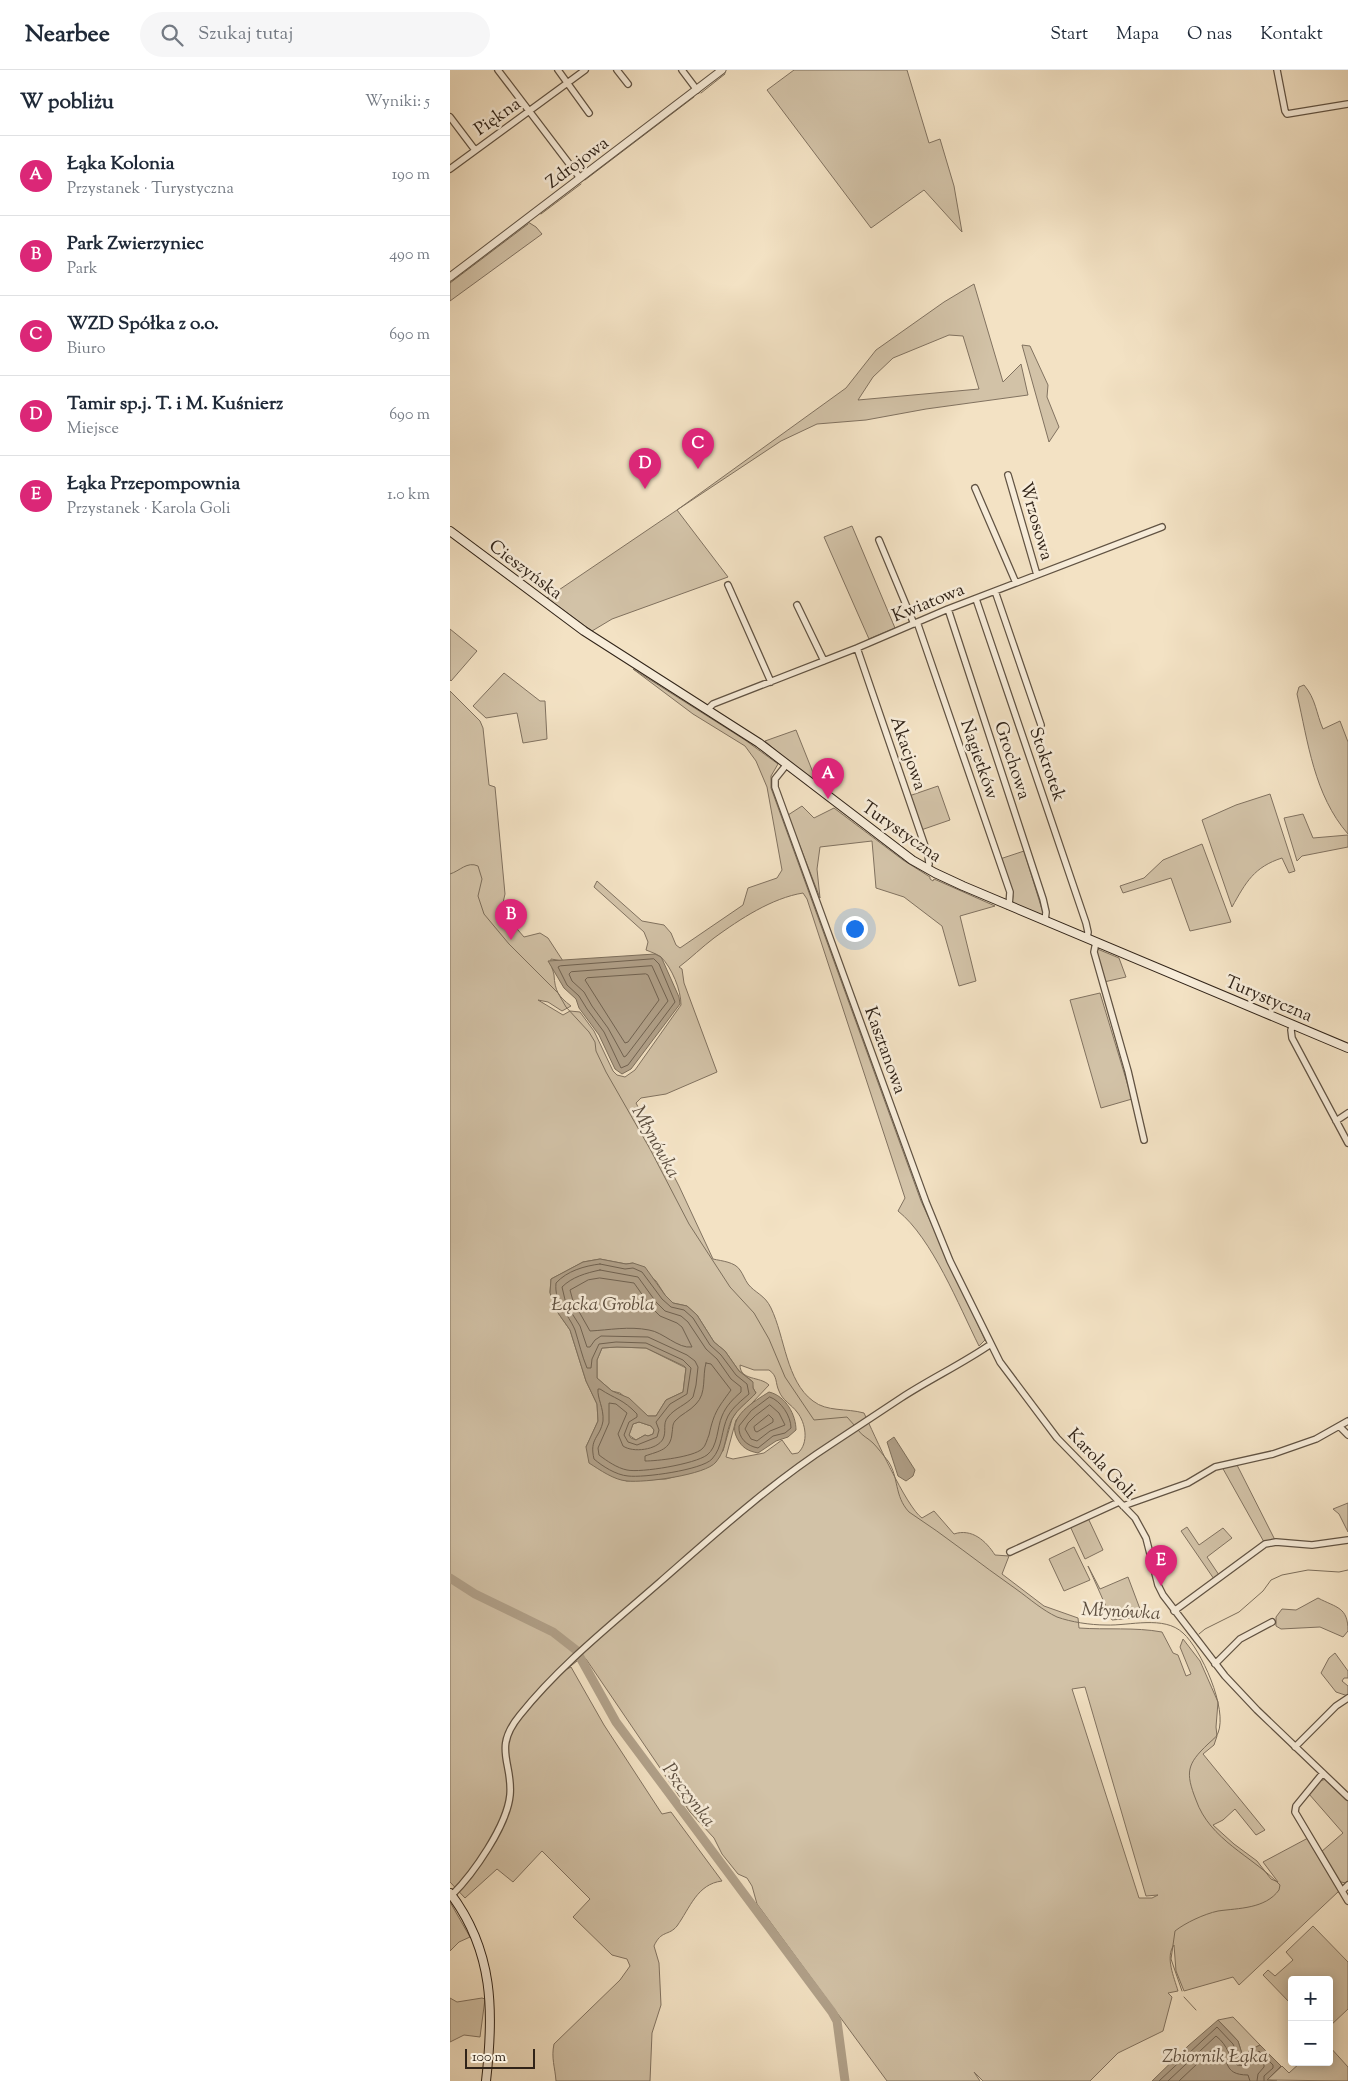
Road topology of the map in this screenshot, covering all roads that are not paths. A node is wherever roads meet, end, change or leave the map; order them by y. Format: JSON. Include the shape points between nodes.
{"nodes":[{"id":1,"x":498,"y":70,"type":"edge"},
{"id":2,"x":558,"y":70,"type":"edge"},
{"id":3,"x":585,"y":70,"type":"edge"},
{"id":4,"x":617,"y":70,"type":"edge"},
{"id":5,"x":682,"y":70,"type":"edge"},
{"id":6,"x":722,"y":70,"type":"edge"},
{"id":7,"x":1276,"y":70,"type":"edge"},
{"id":8,"x":567,"y":83,"type":"junction"},
{"id":9,"x":628,"y":84,"type":"dead end"},
{"id":10,"x":697,"y":90,"type":"junction"},
{"id":11,"x":1348,"y":104,"type":"edge"},
{"id":12,"x":529,"y":110,"type":"junction"},
{"id":13,"x":589,"y":113,"type":"dead end"},
{"id":14,"x":450,"y":117,"type":"edge"},
{"id":15,"x":475,"y":150,"type":"junction"},
{"id":16,"x":450,"y":169,"type":"edge"},
{"id":17,"x":580,"y":178,"type":"junction"},
{"id":18,"x":450,"y":277,"type":"edge"},
{"id":19,"x":1008,"y":475,"type":"dead end"},
{"id":20,"x":975,"y":488,"type":"dead end"},
{"id":21,"x":1162,"y":527,"type":"dead end"},
{"id":22,"x":450,"y":531,"type":"edge"},
{"id":23,"x":879,"y":540,"type":"dead end"},
{"id":24,"x":1037,"y":575,"type":"junction"},
{"id":25,"x":1016,"y":583,"type":"junction"},
{"id":26,"x":728,"y":585,"type":"dead end"},
{"id":27,"x":995,"y":591,"type":"junction"},
{"id":28,"x":976,"y":599,"type":"junction"},
{"id":29,"x":797,"y":604,"type":"dead end"},
{"id":30,"x":948,"y":609,"type":"junction"},
{"id":31,"x":916,"y":623,"type":"junction"},
{"id":32,"x":584,"y":630,"type":"joint"},
{"id":33,"x":857,"y":648,"type":"junction"},
{"id":34,"x":824,"y":661,"type":"junction"},
{"id":35,"x":771,"y":682,"type":"junction"},
{"id":36,"x":708,"y":709,"type":"junction"},
{"id":37,"x":1041,"y":724,"type":"dead end"},
{"id":38,"x":787,"y":764,"type":"junction"},
{"id":39,"x":926,"y":869,"type":"junction"},
{"id":40,"x":1009,"y":906,"type":"junction"},
{"id":41,"x":1045,"y":921,"type":"junction"},
{"id":42,"x":1087,"y":938,"type":"junction"},
{"id":43,"x":1096,"y":942,"type":"junction"},
{"id":44,"x":1292,"y":1025,"type":"junction"},
{"id":45,"x":1348,"y":1048,"type":"edge"},
{"id":46,"x":1348,"y":1113,"type":"edge"},
{"id":47,"x":1336,"y":1121,"type":"junction"},
{"id":48,"x":1144,"y":1140,"type":"dead end"},
{"id":49,"x":1348,"y":1142,"type":"edge"},
{"id":50,"x":991,"y":1344,"type":"junction"},
{"id":51,"x":1348,"y":1421,"type":"edge"},
{"id":52,"x":1340,"y":1427,"type":"junction"},
{"id":53,"x":1348,"y":1434,"type":"edge"},
{"id":54,"x":1121,"y":1504,"type":"junction"},
{"id":55,"x":1348,"y":1540,"type":"edge"},
{"id":56,"x":1010,"y":1552,"type":"dead end"},
{"id":57,"x":1174,"y":1611,"type":"junction"},
{"id":58,"x":1272,"y":1622,"type":"dead end"},
{"id":59,"x":1215,"y":1664,"type":"junction"},
{"id":60,"x":1348,"y":1698,"type":"edge"},
{"id":61,"x":1295,"y":1747,"type":"junction"},
{"id":62,"x":1323,"y":1773,"type":"junction"},
{"id":63,"x":1348,"y":1797,"type":"edge"},
{"id":64,"x":1348,"y":1885,"type":"edge"},
{"id":65,"x":1342,"y":1891,"type":"junction"},
{"id":66,"x":451,"y":1894,"type":"edge"},
{"id":67,"x":1348,"y":1901,"type":"edge"},
{"id":68,"x":486,"y":2081,"type":"edge"}],
"edges":[{"from":1,"to":12,"type":"street"},
{"from":2,"to":8,"type":"street"},
{"from":3,"to":8,"type":"street","name":"Piękna"},
{"from":4,"to":9,"type":"street"},
{"from":5,"to":10,"type":"street"},
{"from":6,"to":10,"type":"street","name":"Zdrojowa"},
{"from":7,"to":11,"type":"street","via":[[1287,114]]},
{"from":8,"to":12,"type":"street","name":"Piękna"},
{"from":8,"to":13,"type":"street"},
{"from":10,"to":17,"type":"street","name":"Zdrojowa"},
{"from":12,"to":15,"type":"street","name":"Piękna"},
{"from":12,"to":17,"type":"street"},
{"from":14,"to":15,"type":"street"},
{"from":15,"to":16,"type":"street","name":"Piękna"},
{"from":17,"to":18,"type":"street","name":"Zdrojowa"},
{"from":19,"to":24,"type":"street","name":"Wrzosowa"},
{"from":20,"to":25,"type":"street"},
{"from":21,"to":24,"type":"street","name":"Kwiatowa"},
{"from":22,"to":32,"type":"main road","name":"Cieszyńska"},
{"from":23,"to":31,"type":"street","name":"Nagietków"},
{"from":24,"to":25,"type":"street","name":"Kwiatowa"},
{"from":25,"to":27,"type":"street","name":"Kwiatowa"},
{"from":26,"to":35,"type":"street"},
{"from":27,"to":28,"type":"street","name":"Kwiatowa"},
{"from":27,"to":37,"type":"street"},
{"from":28,"to":30,"type":"street","name":"Kwiatowa"},
{"from":28,"to":42,"type":"street","name":"Stokrotek","via":[[1086,923]]},
{"from":29,"to":34,"type":"street"},
{"from":30,"to":31,"type":"street","name":"Kwiatowa"},
{"from":30,"to":41,"type":"street","name":"Grochowa","via":[[1042,894]]},
{"from":31,"to":33,"type":"street","name":"Kwiatowa"},
{"from":31,"to":40,"type":"street","name":"Nagietków","via":[[1010,892]]},
{"from":32,"to":36,"type":"main road","name":"Turystyczna"},
{"from":33,"to":34,"type":"street","name":"Kwiatowa"},
{"from":33,"to":39,"type":"street","name":"Akacjowa","via":[[929,857]]},
{"from":34,"to":35,"type":"street","name":"Kwiatowa"},
{"from":35,"to":36,"type":"street","name":"Kwiatowa"},
{"from":36,"to":38,"type":"main road","name":"Turystyczna"},
{"from":38,"to":39,"type":"main road","name":"Turystyczna"},
{"from":38,"to":50,"type":"street","name":"Kasztanowa","via":[[776,779],[775,787],[926,1202],[950,1261]]},
{"from":39,"to":40,"type":"main road","name":"Turystyczna"},
{"from":40,"to":41,"type":"main road","name":"Turystyczna"},
{"from":41,"to":42,"type":"main road","name":"Turystyczna"},
{"from":42,"to":43,"type":"main road","name":"Turystyczna"},
{"from":43,"to":44,"type":"main road","name":"Turystyczna"},
{"from":43,"to":48,"type":"street","via":[[1094,952]]},
{"from":44,"to":45,"type":"main road","name":"Turystyczna"},
{"from":44,"to":47,"type":"street","via":[[1292,1038]]},
{"from":46,"to":47,"type":"street"},
{"from":47,"to":49,"type":"street"},
{"from":50,"to":54,"type":"street","name":"Karola Goli","via":[[1007,1374],[1057,1438]]},
{"from":50,"to":66,"type":"street","via":[[901,1398],[768,1488],[534,1697],[509,1730],[505,1742],[510,1795],[507,1810],[495,1838]]},
{"from":51,"to":52,"type":"street"},
{"from":52,"to":53,"type":"street"},
{"from":52,"to":54,"type":"street","via":[[1316,1439],[1273,1454],[1215,1468],[1188,1482]]},
{"from":54,"to":56,"type":"street"},
{"from":54,"to":57,"type":"street","name":"Karola Goli","via":[[1142,1529],[1158,1585]]},
{"from":55,"to":57,"type":"street","via":[[1312,1546],[1265,1544]]},
{"from":57,"to":59,"type":"street","name":"Karola Goli"},
{"from":58,"to":59,"type":"street","via":[[1240,1640]]},
{"from":59,"to":61,"type":"street","name":"Karola Goli"},
{"from":60,"to":61,"type":"street"},
{"from":61,"to":62,"type":"street","name":"Karola Goli"},
{"from":62,"to":63,"type":"street","name":"Karola Goli"},
{"from":62,"to":65,"type":"street","via":[[1296,1806],[1296,1812]]},
{"from":64,"to":65,"type":"street"},
{"from":65,"to":67,"type":"street"},
{"from":66,"to":68,"type":"main road","via":[[475,1937],[489,1984],[492,2028]]}]}
